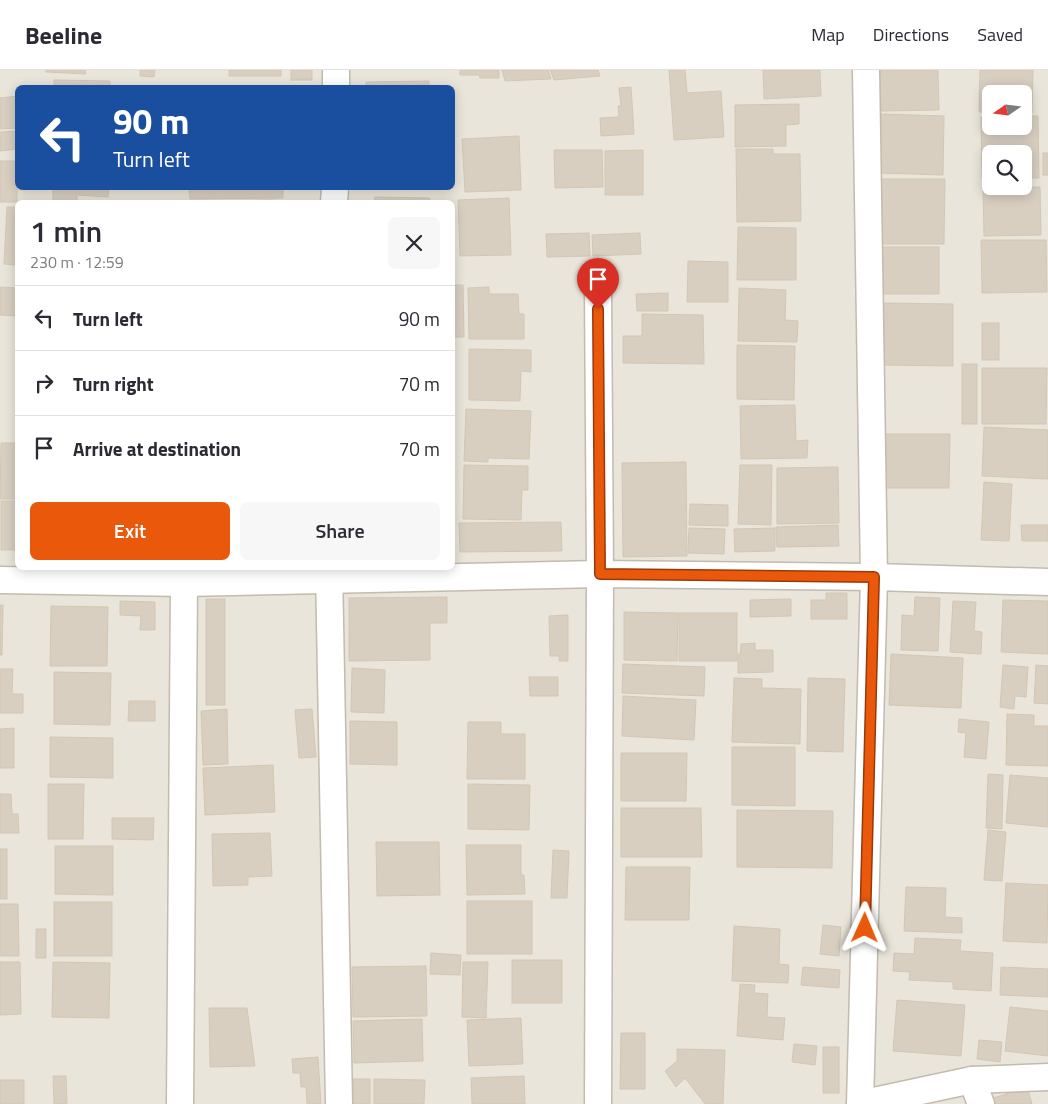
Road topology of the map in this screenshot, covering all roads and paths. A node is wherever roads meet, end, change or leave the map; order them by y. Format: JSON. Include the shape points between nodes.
{"nodes":[{"id":1,"x":336,"y":70,"type":"edge"},
{"id":2,"x":866,"y":70,"type":"edge"},
{"id":3,"x":336,"y":85,"type":"edge"},
{"id":4,"x":598,"y":290,"type":"dead end"},
{"id":5,"x":329,"y":573,"type":"edge"},
{"id":6,"x":600,"y":574,"type":"junction"},
{"id":7,"x":874,"y":577,"type":"junction"},
{"id":8,"x":0,"y":580,"type":"edge"},
{"id":9,"x":1048,"y":582,"type":"edge"},
{"id":10,"x":184,"y":583,"type":"junction"},
{"id":11,"x":1048,"y":1077,"type":"edge"},
{"id":12,"x":976,"y":1092,"type":"edge"},
{"id":13,"x":180,"y":1104,"type":"edge"},
{"id":14,"x":339,"y":1104,"type":"edge"},
{"id":15,"x":598,"y":1104,"type":"edge"},
{"id":16,"x":860,"y":1104,"type":"edge"}],
"edges":[{"from":1,"to":3,"type":"street"},
{"from":2,"to":7,"type":"street"},
{"from":4,"to":6,"type":"street"},
{"from":5,"to":6,"type":"street"},
{"from":5,"to":10,"type":"street"},
{"from":5,"to":14,"type":"street"},
{"from":6,"to":7,"type":"street"},
{"from":6,"to":15,"type":"street"},
{"from":7,"to":9,"type":"street"},
{"from":7,"to":16,"type":"street"},
{"from":8,"to":10,"type":"street"},
{"from":10,"to":13,"type":"street"},
{"from":11,"to":12,"type":"street"},
{"from":12,"to":16,"type":"street"}]}
